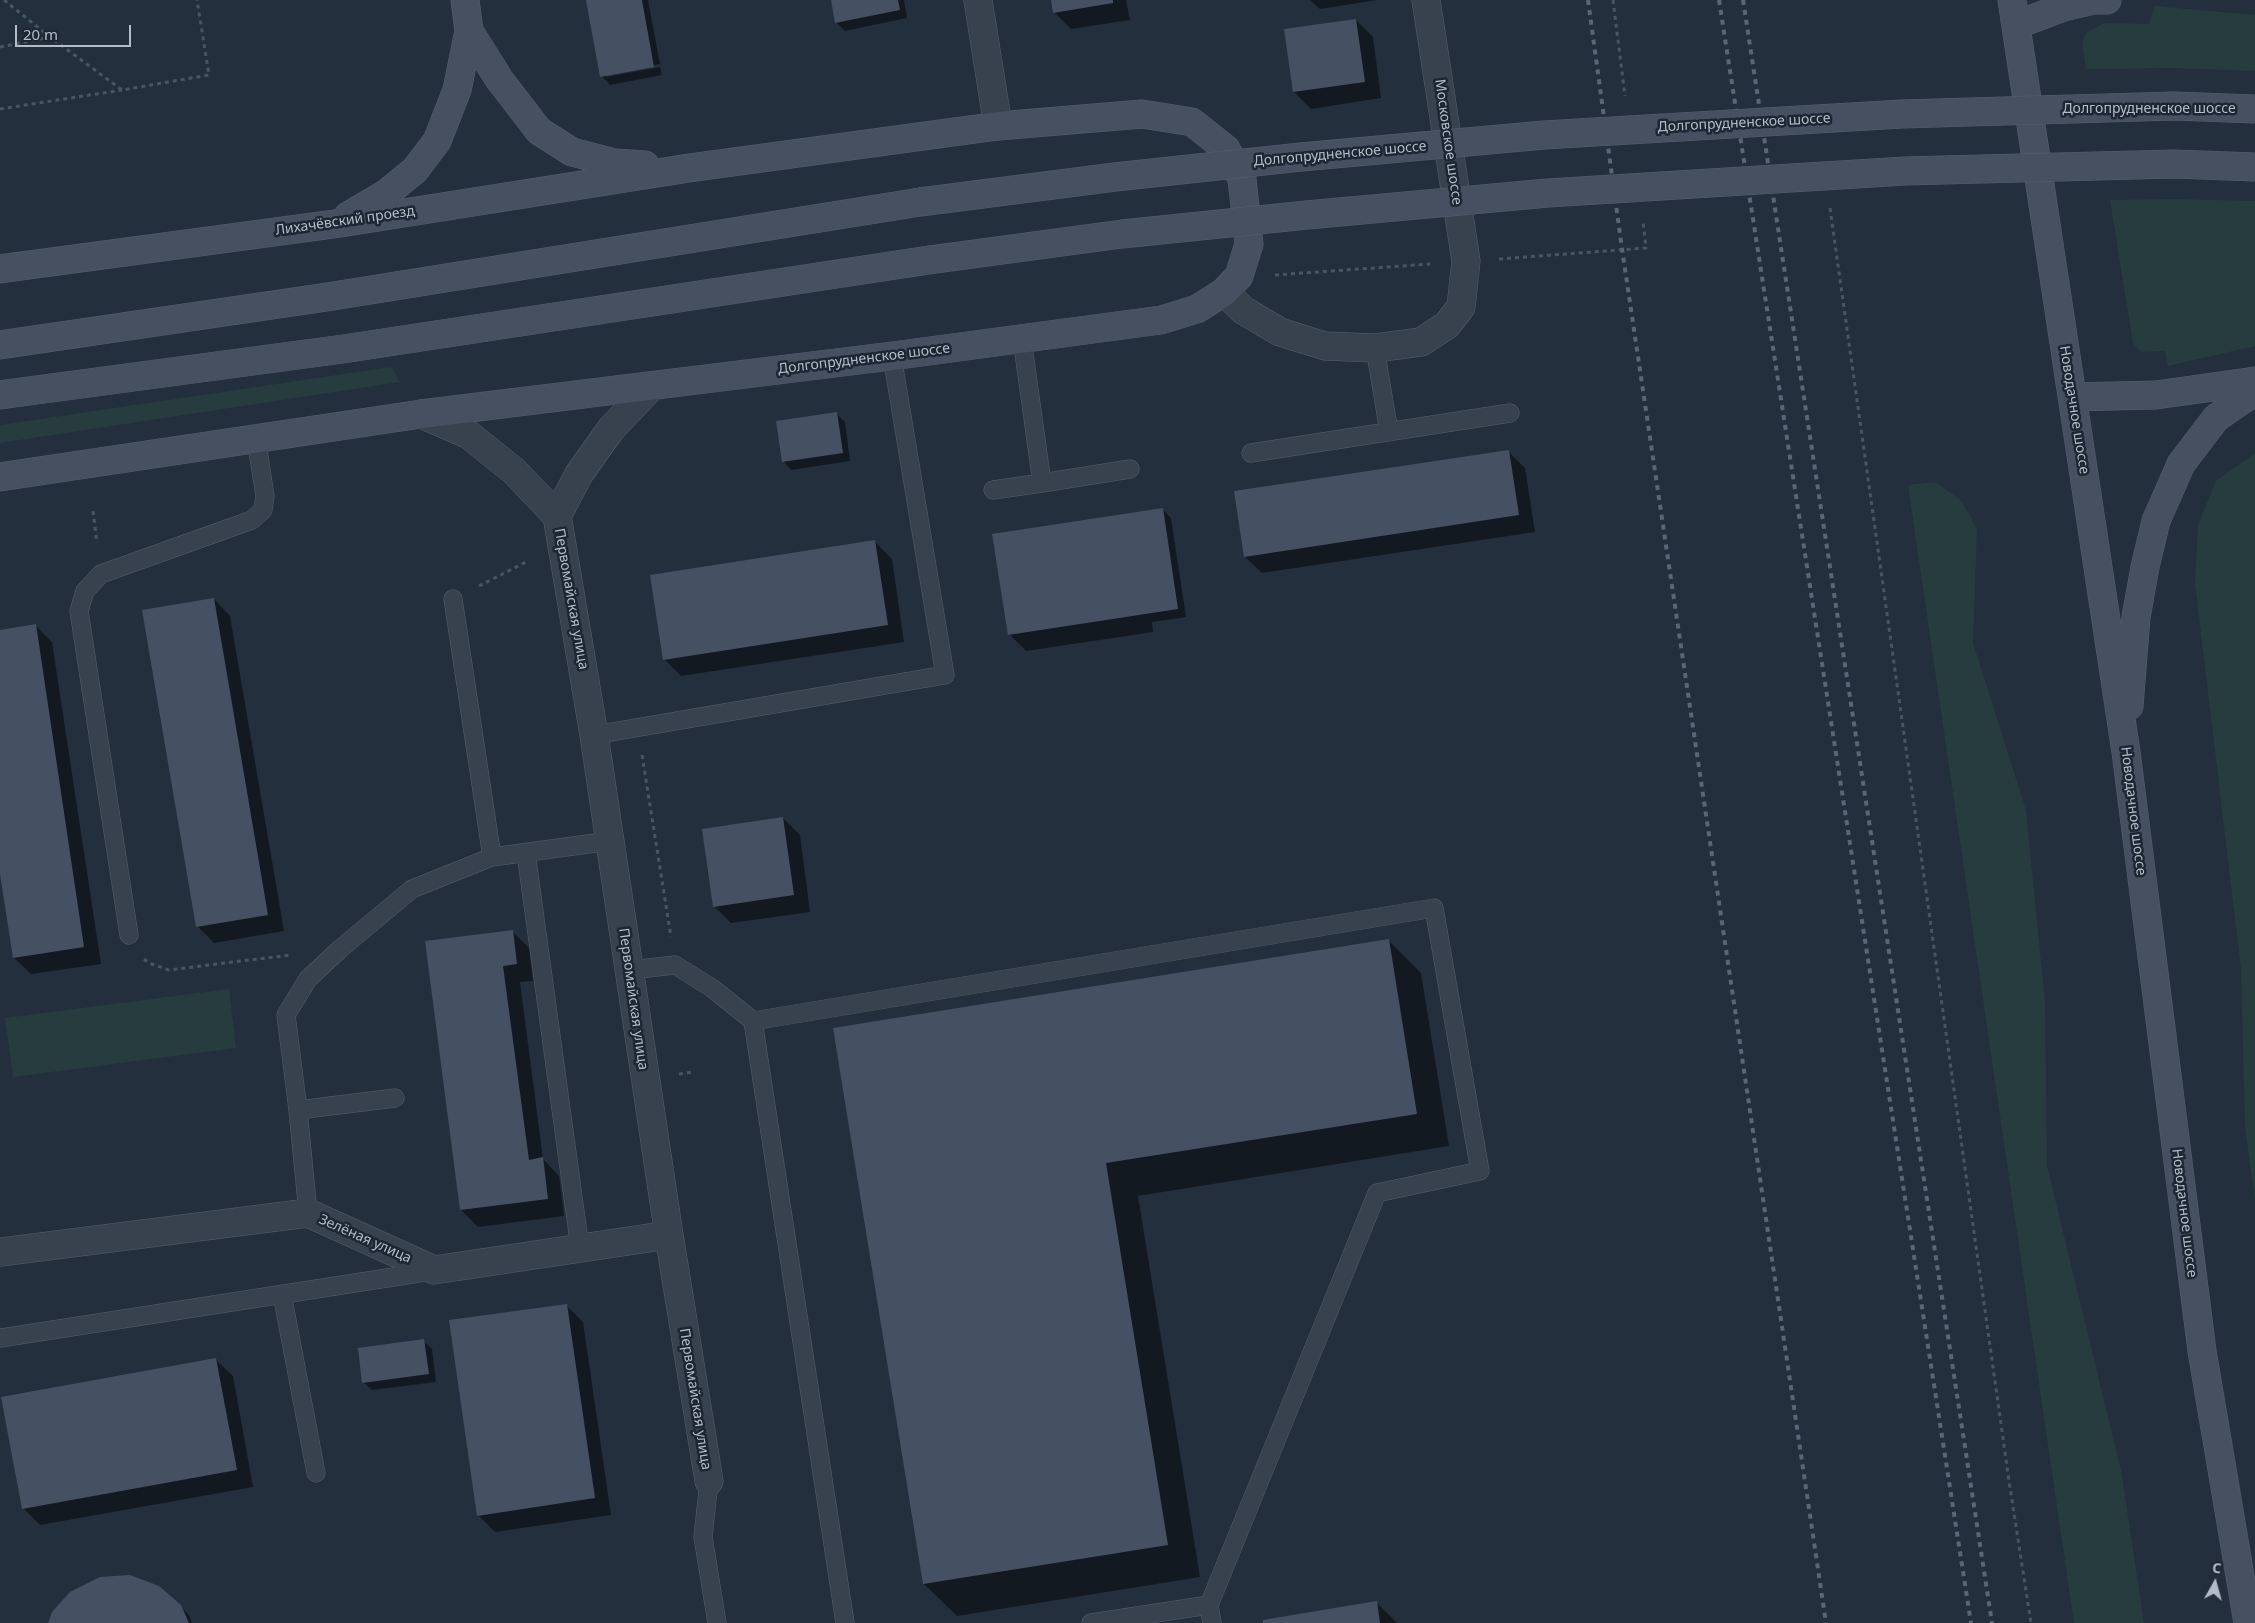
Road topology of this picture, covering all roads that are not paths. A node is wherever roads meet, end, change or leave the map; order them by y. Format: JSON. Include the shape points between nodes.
{"nodes":[{"id":1,"x":465,"y":0,"type":"edge"},
{"id":2,"x":978,"y":0,"type":"edge"},
{"id":3,"x":1426,"y":0,"type":"edge"},
{"id":4,"x":2107,"y":0,"type":"edge"},
{"id":5,"x":2014,"y":13,"type":"edge"},
{"id":6,"x":469,"y":31,"type":"junction"},
{"id":7,"x":2255,"y":109,"type":"edge"},
{"id":8,"x":998,"y":126,"type":"junction"},
{"id":9,"x":2255,"y":167,"type":"edge"},
{"id":10,"x":689,"y":168,"type":"junction"},
{"id":11,"x":334,"y":224,"type":"junction"},
{"id":12,"x":0,"y":269,"type":"edge"},
{"id":13,"x":1224,"y":292,"type":"junction"},
{"id":14,"x":89,"y":331,"type":"junction"},
{"id":15,"x":0,"y":338,"type":"edge"},
{"id":16,"x":1022,"y":339,"type":"junction"},
{"id":17,"x":0,"y":345,"type":"edge"},
{"id":18,"x":1375,"y":348,"type":"junction"},
{"id":19,"x":892,"y":356,"type":"junction"},
{"id":20,"x":2255,"y":381,"type":"edge"},
{"id":21,"x":652,"y":386,"type":"junction"},
{"id":22,"x":2255,"y":391,"type":"edge"},
{"id":23,"x":0,"y":395,"type":"edge"},
{"id":24,"x":2072,"y":397,"type":"junction"},
{"id":25,"x":1510,"y":413,"type":"dead end"},
{"id":26,"x":421,"y":414,"type":"junction"},
{"id":27,"x":1389,"y":432,"type":"junction"},
{"id":28,"x":256,"y":438,"type":"junction"},
{"id":29,"x":1251,"y":452,"type":"dead end"},
{"id":30,"x":1130,"y":469,"type":"dead end"},
{"id":31,"x":0,"y":477,"type":"edge"},
{"id":32,"x":1042,"y":483,"type":"junction"},
{"id":33,"x":992,"y":490,"type":"dead end"},
{"id":34,"x":557,"y":516,"type":"junction"},
{"id":35,"x":453,"y":599,"type":"road end"},
{"id":36,"x":594,"y":735,"type":"junction"},
{"id":37,"x":2126,"y":752,"type":"junction"},
{"id":38,"x":610,"y":841,"type":"junction"},
{"id":39,"x":526,"y":852,"type":"junction"},
{"id":40,"x":492,"y":857,"type":"junction"},
{"id":41,"x":129,"y":935,"type":"road end"},
{"id":42,"x":630,"y":970,"type":"junction"},
{"id":43,"x":753,"y":1021,"type":"junction"},
{"id":44,"x":395,"y":1098,"type":"dead end"},
{"id":45,"x":298,"y":1110,"type":"junction"},
{"id":46,"x":308,"y":1213,"type":"junction"},
{"id":47,"x":669,"y":1235,"type":"junction"},
{"id":48,"x":580,"y":1248,"type":"junction"},
{"id":49,"x":0,"y":1252,"type":"edge"},
{"id":50,"x":434,"y":1270,"type":"junction"},
{"id":51,"x":282,"y":1294,"type":"junction"},
{"id":52,"x":0,"y":1338,"type":"edge"},
{"id":53,"x":316,"y":1473,"type":"dead end"},
{"id":54,"x":709,"y":1481,"type":"joint"},
{"id":55,"x":1209,"y":1605,"type":"junction"},
{"id":56,"x":717,"y":1623,"type":"edge"},
{"id":57,"x":845,"y":1623,"type":"edge"},
{"id":58,"x":1091,"y":1623,"type":"edge"},
{"id":59,"x":1212,"y":1623,"type":"edge"},
{"id":60,"x":2248,"y":1623,"type":"edge"}],
"edges":[{"from":1,"to":6,"type":"main road"},
{"from":2,"to":8,"type":"street"},
{"from":3,"to":18,"type":"street","name":"Московское шоссе","via":[[1466,261],[1461,307],[1447,326],[1421,342]]},
{"from":4,"to":5,"type":"main road"},
{"from":5,"to":24,"type":"main road","name":"Новодачное шоссе"},
{"from":6,"to":10,"type":"main road","via":[[499,79],[539,131],[572,152],[615,163]]},
{"from":6,"to":11,"type":"main road","via":[[457,90],[437,141],[415,170],[387,193]]},
{"from":7,"to":14,"type":"main road","name":"Долгопрудненское шоссе","bridge":true,"via":[[2174,106],[1902,114],[1544,136],[1302,157],[920,202],[327,297]]},
{"from":8,"to":10,"type":"main road","name":"Долгопрудненское шоссе"},
{"from":8,"to":13,"type":"main road","name":"Долгопрудненское шоссе","via":[[1142,114],[1192,122],[1226,149],[1242,179],[1249,244],[1239,276]]},
{"from":9,"to":23,"type":"main road","bridge":true,"via":[[2174,164],[1905,171],[1548,193],[1307,214],[929,260],[343,349]]},
{"from":10,"to":11,"type":"main road","name":"Лихачёвский проезд"},
{"from":11,"to":12,"type":"main road","name":"Лихачёвский проезд"},
{"from":13,"to":16,"type":"main road","name":"Долгопрудненское шоссе","via":[[1197,309],[1161,320]]},
{"from":13,"to":18,"type":"street","name":"Московское шоссе","via":[[1243,310],[1280,332],[1326,346]]},
{"from":14,"to":15,"type":"main road"},
{"from":14,"to":17,"type":"main road"},
{"from":16,"to":19,"type":"main road","name":"Долгопрудненское шоссе"},
{"from":16,"to":32,"type":"lane"},
{"from":18,"to":27,"type":"lane"},
{"from":19,"to":21,"type":"main road","name":"Долгопрудненское шоссе"},
{"from":19,"to":36,"type":"lane","via":[[945,675]]},
{"from":20,"to":24,"type":"main road","via":[[2156,395]]},
{"from":21,"to":26,"type":"main road","name":"Долгопрудненское шоссе"},
{"from":21,"to":34,"type":"street","name":"Первомайская улица","via":[[611,429],[579,474]]},
{"from":22,"to":37,"type":"main road","via":[[2216,418],[2181,464],[2156,521],[2136,617]]},
{"from":24,"to":37,"type":"main road","name":"Новодачное шоссе"},
{"from":25,"to":27,"type":"lane"},
{"from":26,"to":28,"type":"main road","name":"Долгопрудненское шоссе"},
{"from":26,"to":34,"type":"street","name":"Первомайская улица","via":[[469,435],[514,471]]},
{"from":27,"to":29,"type":"lane"},
{"from":28,"to":31,"type":"main road","name":"Долгопрудненское шоссе"},
{"from":28,"to":41,"type":"lane","via":[[265,496],[262,510],[252,520],[102,574],[85,591],[79,611]]},
{"from":30,"to":32,"type":"lane"},
{"from":32,"to":33,"type":"lane"},
{"from":34,"to":36,"type":"street","name":"Первомайская улица"},
{"from":35,"to":40,"type":"lane"},
{"from":36,"to":38,"type":"street","name":"Первомайская улица"},
{"from":37,"to":60,"type":"main road","name":"Новодачное шоссе","via":[[2202,1351]]},
{"from":38,"to":39,"type":"lane"},
{"from":38,"to":42,"type":"street","name":"Первомайская улица"},
{"from":39,"to":40,"type":"lane"},
{"from":39,"to":48,"type":"lane"},
{"from":40,"to":45,"type":"lane","via":[[412,889],[308,979],[286,1015]]},
{"from":42,"to":43,"type":"lane","via":[[675,965],[712,988]]},
{"from":42,"to":47,"type":"street","name":"Первомайская улица"},
{"from":43,"to":55,"type":"lane","via":[[1434,908],[1480,1171],[1377,1193]]},
{"from":43,"to":57,"type":"lane"},
{"from":44,"to":45,"type":"lane"},
{"from":45,"to":46,"type":"lane"},
{"from":46,"to":49,"type":"street","name":"Зелёная улица"},
{"from":46,"to":50,"type":"street","name":"Зелёная улица"},
{"from":47,"to":48,"type":"street"},
{"from":47,"to":54,"type":"street","name":"Первомайская улица"},
{"from":48,"to":50,"type":"street"},
{"from":50,"to":51,"type":"lane"},
{"from":51,"to":52,"type":"lane"},
{"from":51,"to":53,"type":"lane"},
{"from":54,"to":56,"type":"lane","via":[[703,1537]]},
{"from":55,"to":58,"type":"lane"},
{"from":55,"to":59,"type":"lane"}]}
